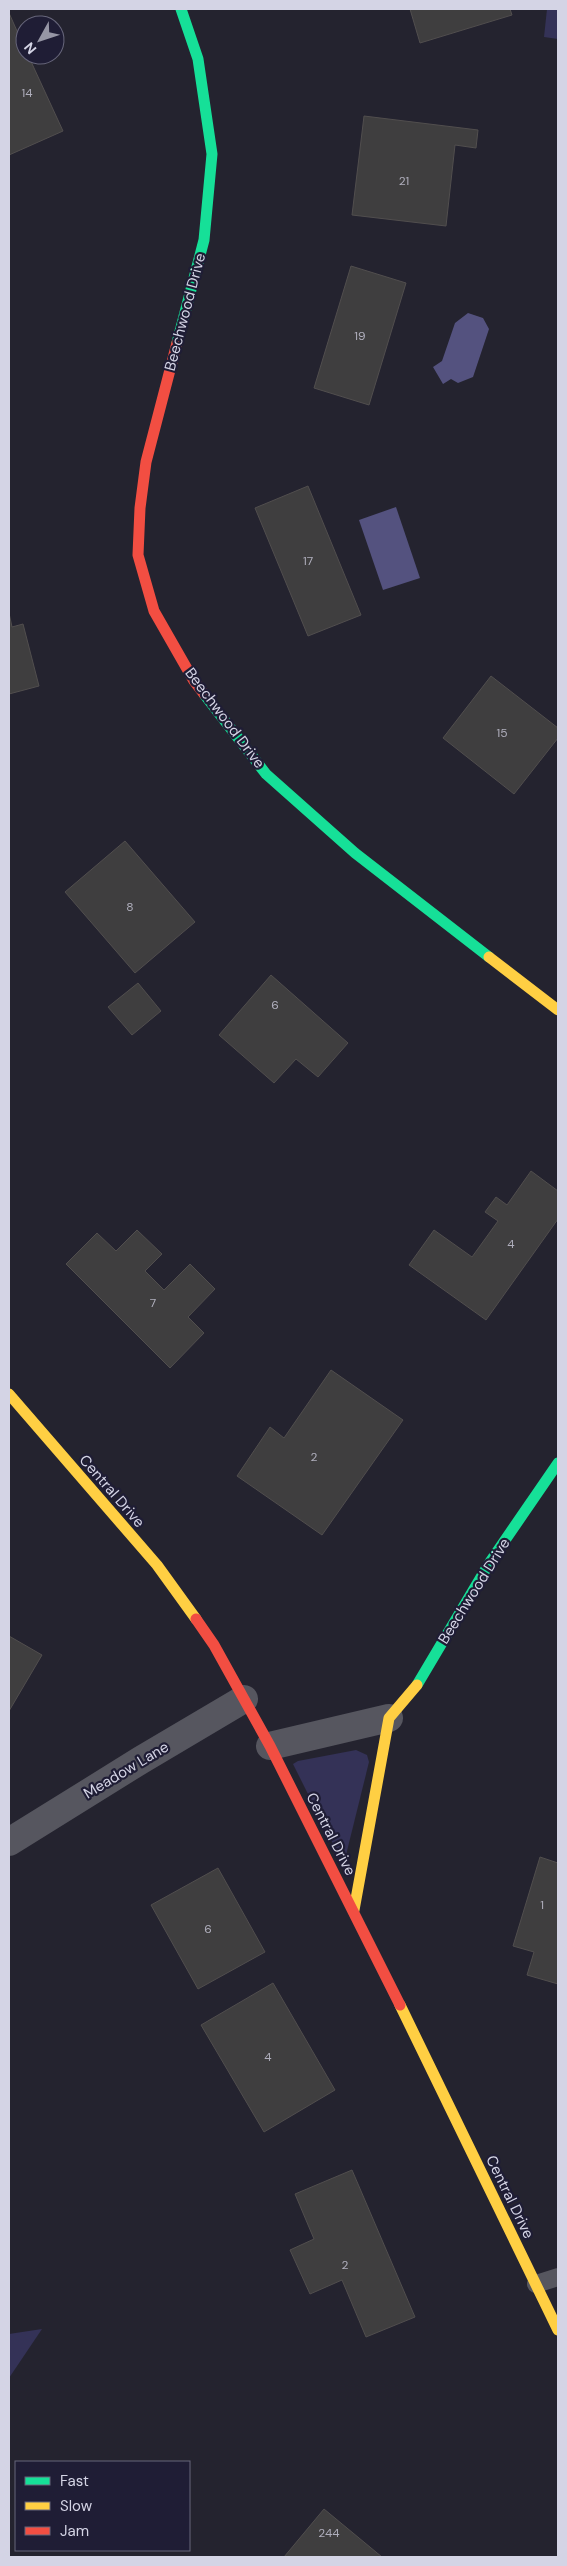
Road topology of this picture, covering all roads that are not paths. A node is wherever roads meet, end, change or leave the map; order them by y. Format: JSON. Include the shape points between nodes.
{"nodes":[{"id":1,"x":182,"y":9,"type":"edge"},
{"id":2,"x":558,"y":1010,"type":"edge"},
{"id":3,"x":9,"y":1394,"type":"edge"},
{"id":4,"x":558,"y":1463,"type":"edge"},
{"id":5,"x":244,"y":1699,"type":"junction"},
{"id":6,"x":389,"y":1718,"type":"junction"},
{"id":7,"x":270,"y":1746,"type":"junction"},
{"id":8,"x":9,"y":1842,"type":"edge"},
{"id":9,"x":354,"y":1910,"type":"junction"},
{"id":10,"x":558,"y":2277,"type":"edge"},
{"id":11,"x":536,"y":2284,"type":"junction"},
{"id":12,"x":558,"y":2330,"type":"edge"}],
"edges":[{"from":1,"to":2,"type":"street","name":"Beechwood Drive","via":[[198,59],[212,154],[204,240],[146,462],[140,508],[138,554],[154,611],[194,682],[266,774],[355,852]]},
{"from":3,"to":5,"type":"street","name":"Central Drive","via":[[157,1565],[214,1645]]},
{"from":4,"to":6,"type":"street","name":"Beechwood Drive","via":[[490,1562],[415,1689]]},
{"from":5,"to":7,"type":"street","name":"Central Drive"},
{"from":5,"to":8,"type":"street","name":"Meadow Lane"},
{"from":6,"to":7,"type":"street"},
{"from":6,"to":9,"type":"street"},
{"from":7,"to":9,"type":"street","name":"Central Drive"},
{"from":9,"to":11,"type":"street","name":"Central Drive"},
{"from":10,"to":11,"type":"lane"},
{"from":11,"to":12,"type":"street","name":"Central Drive"}]}
